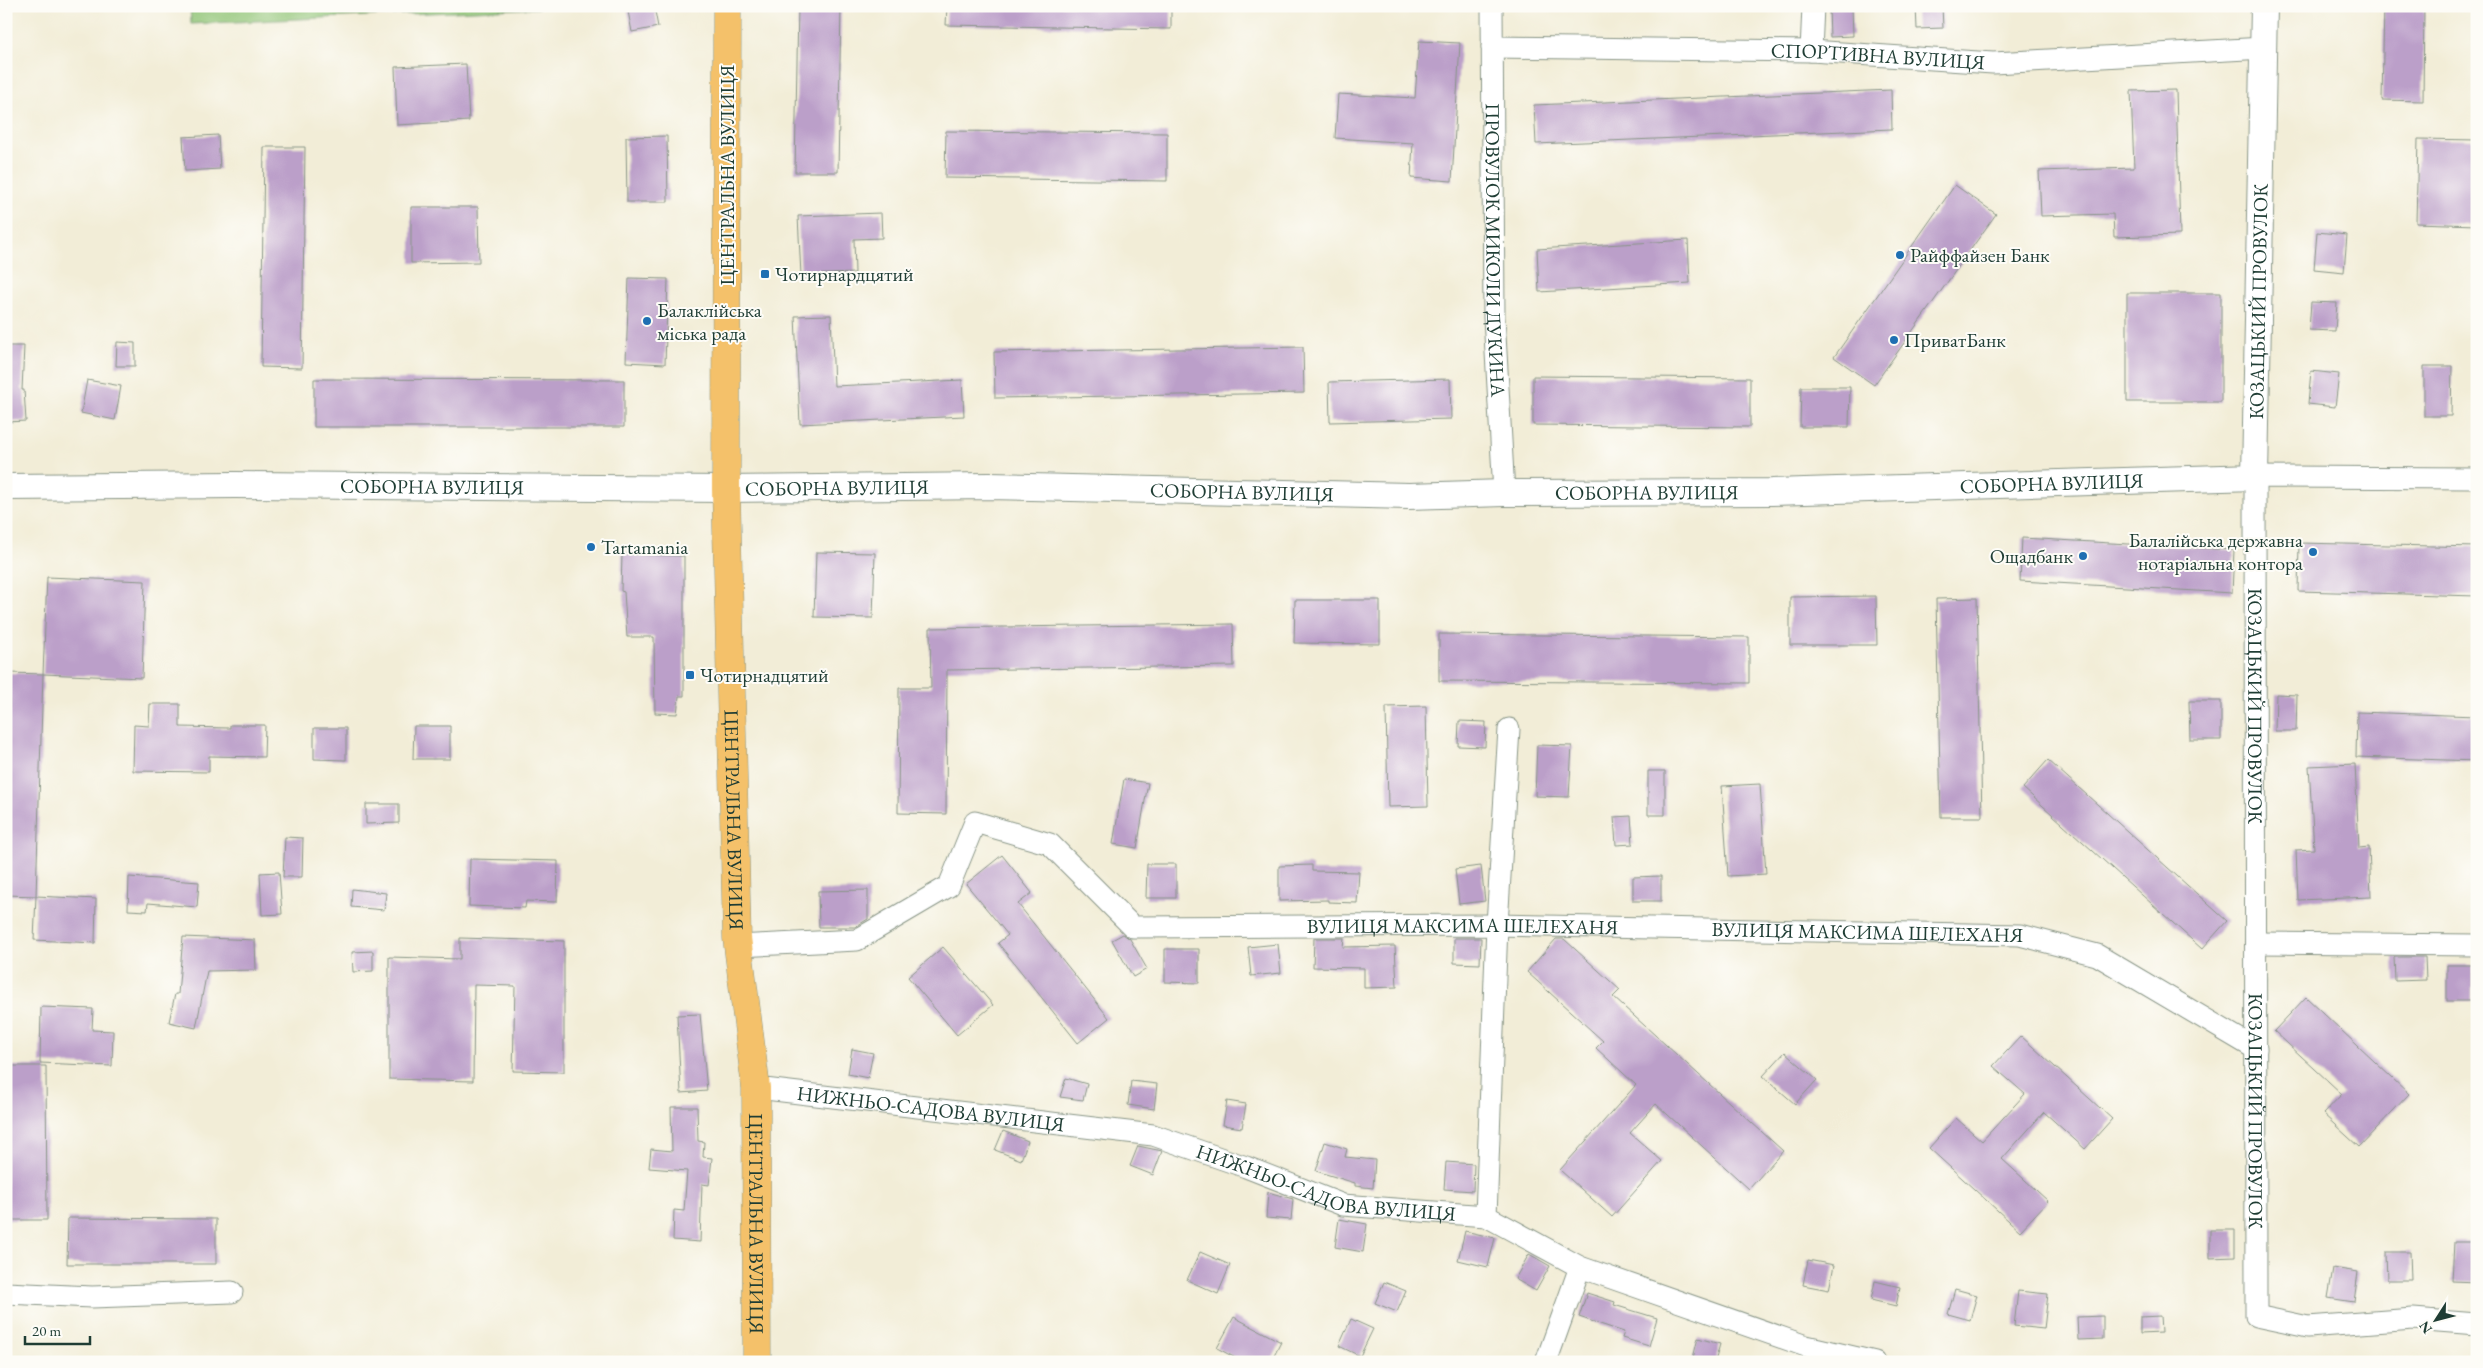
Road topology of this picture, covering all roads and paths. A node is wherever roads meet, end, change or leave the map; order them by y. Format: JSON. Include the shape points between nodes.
{"nodes":[{"id":1,"x":727,"y":6,"type":"edge"},
{"id":2,"x":1492,"y":6,"type":"edge"},
{"id":3,"x":1813,"y":6,"type":"edge"},
{"id":4,"x":2264,"y":6,"type":"edge"},
{"id":5,"x":1492,"y":47,"type":"junction"},
{"id":6,"x":2264,"y":48,"type":"junction"},
{"id":7,"x":1811,"y":51,"type":"junction"},
{"id":8,"x":2254,"y":477,"type":"junction"},
{"id":9,"x":2477,"y":478,"type":"edge"},
{"id":10,"x":6,"y":487,"type":"edge"},
{"id":11,"x":726,"y":490,"type":"junction"},
{"id":12,"x":1504,"y":493,"type":"junction"},
{"id":13,"x":1509,"y":729,"type":"dead end"},
{"id":14,"x":1497,"y":925,"type":"junction"},
{"id":15,"x":2256,"y":943,"type":"junction"},
{"id":16,"x":2477,"y":945,"type":"edge"},
{"id":17,"x":738,"y":946,"type":"junction"},
{"id":18,"x":2256,"y":1049,"type":"junction"},
{"id":19,"x":756,"y":1088,"type":"junction"},
{"id":20,"x":1486,"y":1216,"type":"junction"},
{"id":21,"x":1580,"y":1266,"type":"junction"},
{"id":22,"x":232,"y":1292,"type":"dead end"},
{"id":23,"x":6,"y":1293,"type":"edge"},
{"id":24,"x":2477,"y":1324,"type":"edge"},
{"id":25,"x":757,"y":1362,"type":"edge"},
{"id":26,"x":1546,"y":1362,"type":"edge"},
{"id":27,"x":1875,"y":1362,"type":"edge"}],
"edges":[{"from":1,"to":11,"type":"main road","name":"ЦЕНТРАЛЬНА ВУЛИЦЯ"},
{"from":2,"to":5,"type":"street","name":"ПРОВУЛОК МИКОЛИ ДУКИНА"},
{"from":3,"to":7,"type":"street"},
{"from":4,"to":6,"type":"street","name":"КОЗАЦЬКИЙ ПРОВУЛОК"},
{"from":5,"to":7,"type":"street","name":"СПОРТИВНА ВУЛИЦЯ"},
{"from":5,"to":12,"type":"street","name":"ПРОВУЛОК МИКОЛИ ДУКИНА","via":[[1494,317]]},
{"from":6,"to":7,"type":"street","name":"СПОРТИВНА ВУЛИЦЯ","via":[[1993,63]]},
{"from":6,"to":8,"type":"street","name":"КОЗАЦЬКИЙ ПРОВУЛОК"},
{"from":8,"to":9,"type":"street","name":"СОБОРНА ВУЛИЦЯ"},
{"from":8,"to":12,"type":"street","name":"СОБОРНА ВУЛИЦЯ","via":[[1772,492]]},
{"from":8,"to":15,"type":"street","name":"КОЗАЦЬКИЙ ПРОВУЛОК"},
{"from":10,"to":11,"type":"street","name":"СОБОРНА ВУЛИЦЯ","via":[[235,485]]},
{"from":11,"to":12,"type":"street","name":"СОБОРНА ВУЛИЦЯ","via":[[989,486],[1409,496]]},
{"from":11,"to":17,"type":"main road","name":"ЦЕНТРАЛЬНА ВУЛИЦЯ"},
{"from":13,"to":14,"type":"street"},
{"from":14,"to":17,"type":"street","name":"ВУЛИЦЯ МАКСИМА ШЕЛЕХАНЯ","via":[[1133,927],[1050,844],[975,822],[949,886],[857,940]]},
{"from":14,"to":18,"type":"street","name":"ВУЛИЦЯ МАКСИМА ШЕЛЕХАНЯ","via":[[2020,935],[2097,956]]},
{"from":14,"to":20,"type":"street"},
{"from":15,"to":16,"type":"street"},
{"from":15,"to":18,"type":"street","name":"КОЗАЦЬКИЙ ПРОВУЛОК"},
{"from":17,"to":19,"type":"main road","name":"ЦЕНТРАЛЬНА ВУЛИЦЯ"},
{"from":18,"to":24,"type":"street","name":"КОЗАЦЬКИЙ ПРОВУЛОК","via":[[2256,1316],[2308,1326],[2413,1319]]},
{"from":19,"to":20,"type":"street","name":"НИЖНЬО-САДОВА ВУЛИЦЯ","via":[[1153,1135],[1343,1205]]},
{"from":19,"to":25,"type":"main road","name":"ЦЕНТРАЛЬНА ВУЛИЦЯ"},
{"from":20,"to":21,"type":"street","name":"НИЖНЬО-САДОВА ВУЛИЦЯ"},
{"from":21,"to":26,"type":"street"},
{"from":21,"to":27,"type":"street","name":"НИЖНЬО-САДОВА ВУЛИЦЯ","via":[[1806,1346]]},
{"from":22,"to":23,"type":"street","via":[[92,1297]]}]}
